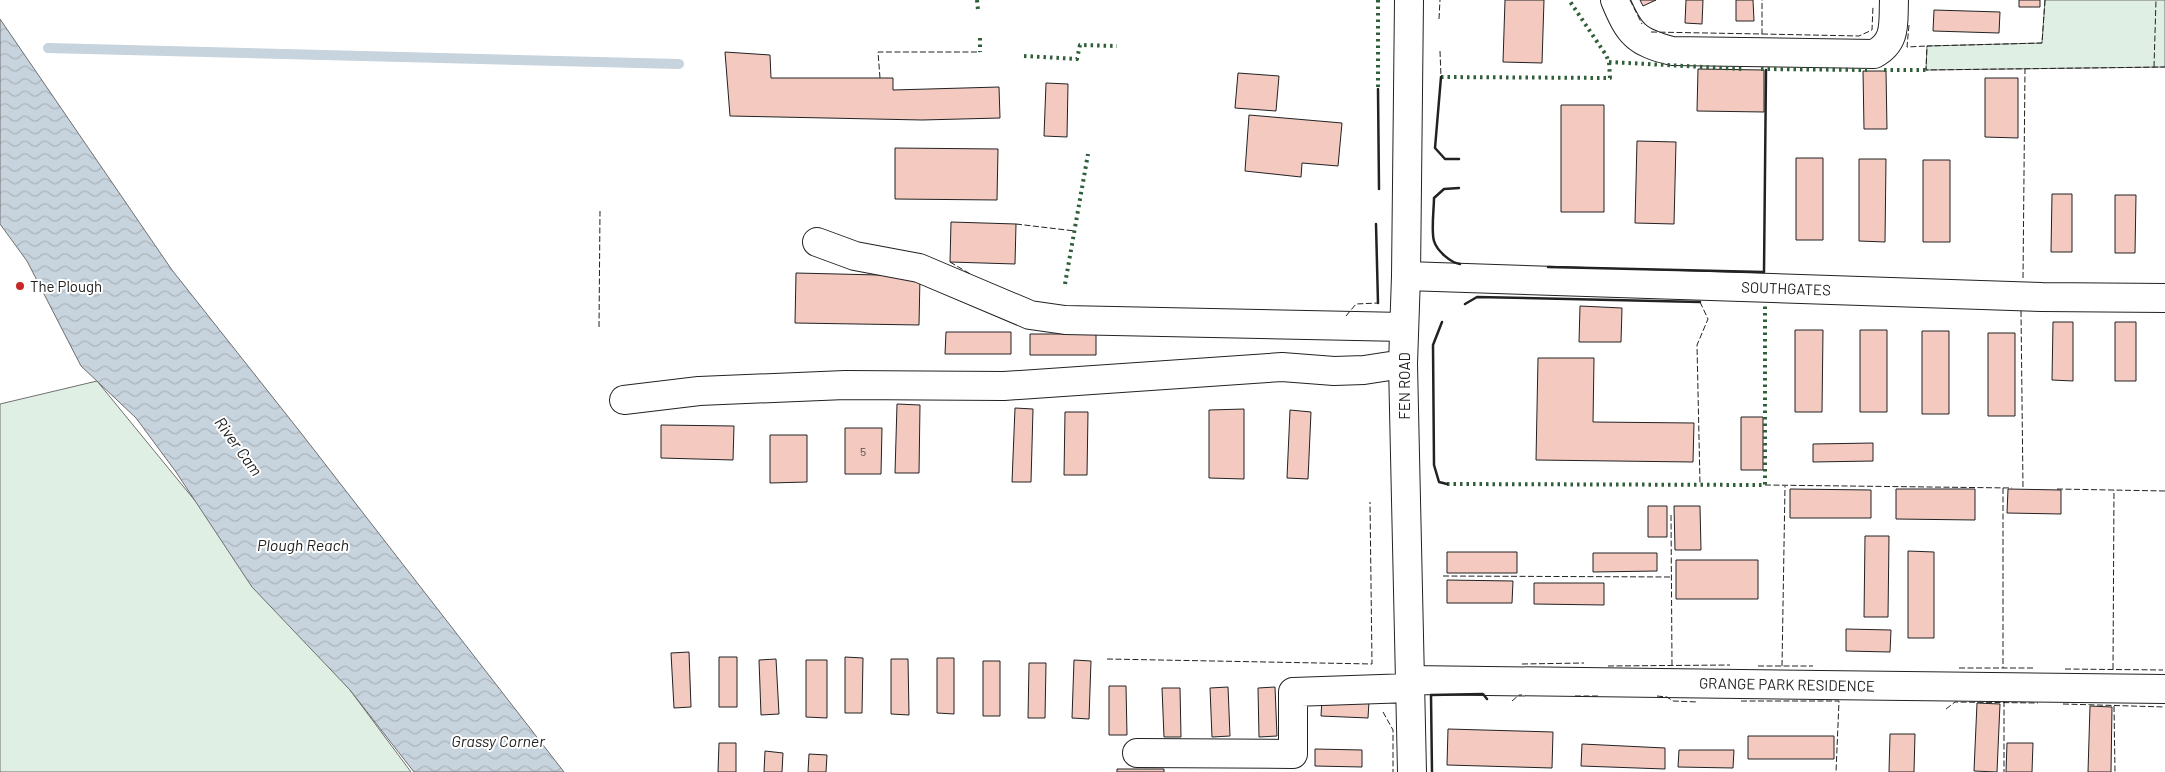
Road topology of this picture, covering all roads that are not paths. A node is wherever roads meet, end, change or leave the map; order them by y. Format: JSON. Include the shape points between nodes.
{"nodes":[{"id":1,"x":1409,"y":0,"type":"edge"},
{"id":2,"x":1615,"y":0,"type":"edge"},
{"id":3,"x":1894,"y":0,"type":"edge"},
{"id":4,"x":817,"y":242,"type":"dead end"},
{"id":5,"x":1406,"y":276,"type":"junction"},
{"id":6,"x":2165,"y":298,"type":"edge"},
{"id":7,"x":1404,"y":327,"type":"junction"},
{"id":8,"x":1403,"y":364,"type":"junction"},
{"id":9,"x":624,"y":400,"type":"dead end"},
{"id":10,"x":1410,"y":684,"type":"junction"},
{"id":11,"x":2165,"y":689,"type":"edge"},
{"id":12,"x":1137,"y":753,"type":"dead end"},
{"id":13,"x":1412,"y":772,"type":"edge"}],
"edges":[{"from":1,"to":5,"type":"street","name":"FEN ROAD"},
{"from":2,"to":3,"type":"street","via":[[1625,25],[1635,35],[1649,46],[1672,51],[1874,54],[1889,43]]},
{"from":4,"to":7,"type":"street","via":[[855,256],[919,268],[1030,315],[1065,320]]},
{"from":5,"to":6,"type":"street","name":"SOUTHGATES","via":[[2042,297]]},
{"from":5,"to":7,"type":"street","name":"FEN ROAD"},
{"from":7,"to":8,"type":"street","name":"FEN ROAD"},
{"from":8,"to":9,"type":"street","via":[[1364,370],[1282,367],[1004,386],[845,385],[699,391]]},
{"from":8,"to":10,"type":"street","name":"FEN ROAD"},
{"from":10,"to":11,"type":"street","name":"GRANGE PARK RESIDENCE"},
{"from":10,"to":12,"type":"street","name":"GRANGE PARK RESIDENCE","via":[[1293,692],[1293,754]]},
{"from":10,"to":13,"type":"street","name":"FEN ROAD"}]}
